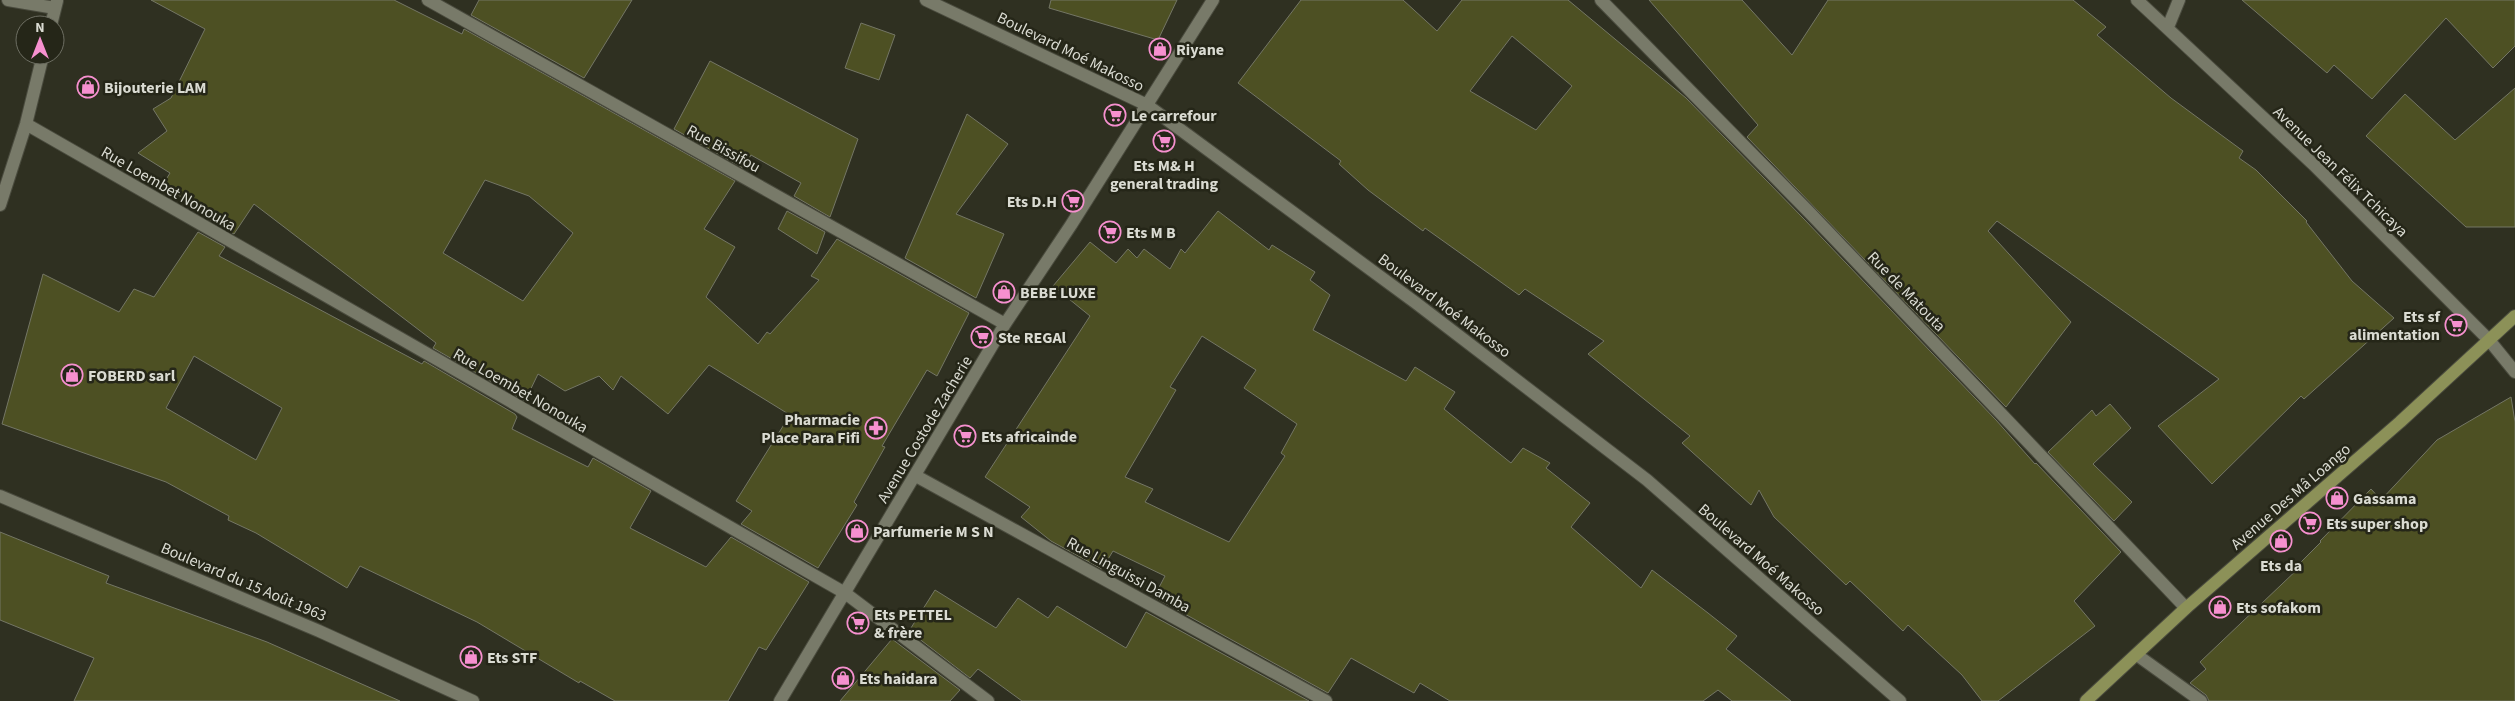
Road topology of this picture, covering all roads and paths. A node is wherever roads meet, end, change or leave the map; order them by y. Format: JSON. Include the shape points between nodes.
{"nodes":[{"id":1,"x":8,"y":0,"type":"edge"},
{"id":2,"x":428,"y":0,"type":"edge"},
{"id":3,"x":926,"y":0,"type":"edge"},
{"id":4,"x":1213,"y":0,"type":"edge"},
{"id":5,"x":1601,"y":0,"type":"edge"},
{"id":6,"x":2137,"y":0,"type":"edge"},
{"id":7,"x":2179,"y":0,"type":"edge"},
{"id":8,"x":56,"y":4,"type":"edge"},
{"id":9,"x":2168,"y":27,"type":"junction"},
{"id":10,"x":41,"y":65,"type":"edge"},
{"id":11,"x":1147,"y":105,"type":"junction"},
{"id":12,"x":26,"y":124,"type":"junction"},
{"id":13,"x":0,"y":205,"type":"edge"},
{"id":14,"x":2515,"y":316,"type":"edge"},
{"id":15,"x":1005,"y":324,"type":"junction"},
{"id":16,"x":2490,"y":340,"type":"junction"},
{"id":17,"x":2515,"y":372,"type":"edge"},
{"id":18,"x":916,"y":476,"type":"junction"},
{"id":19,"x":0,"y":496,"type":"edge"},
{"id":20,"x":845,"y":593,"type":"junction"},
{"id":21,"x":2186,"y":608,"type":"junction"},
{"id":22,"x":2136,"y":655,"type":"junction"},
{"id":23,"x":473,"y":701,"type":"edge"},
{"id":24,"x":780,"y":701,"type":"edge"},
{"id":25,"x":988,"y":701,"type":"edge"},
{"id":26,"x":1326,"y":701,"type":"edge"},
{"id":27,"x":1900,"y":701,"type":"edge"},
{"id":28,"x":2086,"y":701,"type":"edge"},
{"id":29,"x":2201,"y":701,"type":"edge"}],
"edges":[{"from":1,"to":8,"type":"street"},
{"from":2,"to":15,"type":"street","name":"Rue Bissifou"},
{"from":3,"to":11,"type":"street","name":"Boulevard Moé Makosso"},
{"from":4,"to":11,"type":"street","name":"Avenue Costode Zacherie"},
{"from":5,"to":21,"type":"street","name":"Rue de Matouta","via":[[1810,213]]},
{"from":6,"to":9,"type":"street","name":"Avenue Jean Félix Tchicaya"},
{"from":7,"to":9,"type":"street"},
{"from":9,"to":16,"type":"street","name":"Avenue Jean Félix Tchicaya","via":[[2314,165]]},
{"from":10,"to":12,"type":"street"},
{"from":11,"to":15,"type":"street","name":"Avenue Costode Zacherie"},
{"from":11,"to":27,"type":"street","name":"Boulevard Moé Makosso","via":[[1416,303],[1648,480]]},
{"from":12,"to":13,"type":"street"},
{"from":12,"to":20,"type":"street","name":"Rue Loembet Nonouka"},
{"from":14,"to":16,"type":"main road","name":"Avenue Des Mâ Loango"},
{"from":15,"to":18,"type":"street","name":"Avenue Costode Zacherie"},
{"from":16,"to":17,"type":"street","name":"Avenue Jean Félix Tchicaya"},
{"from":16,"to":21,"type":"main road","name":"Avenue Des Mâ Loango"},
{"from":18,"to":20,"type":"street","name":"Avenue Costode Zacherie"},
{"from":18,"to":26,"type":"street","name":"Rue Linguissi Damba"},
{"from":19,"to":23,"type":"street","name":"Boulevard du 15 Août 1963","via":[[320,631]]},
{"from":20,"to":24,"type":"street","name":"Avenue Costode Zacherie"},
{"from":20,"to":25,"type":"street","name":"Rue Loembet Nonouka"},
{"from":21,"to":22,"type":"main road","name":"Avenue Des Mâ Loango"},
{"from":22,"to":28,"type":"main road","name":"Avenue Des Mâ Loango"},
{"from":22,"to":29,"type":"street"}]}
